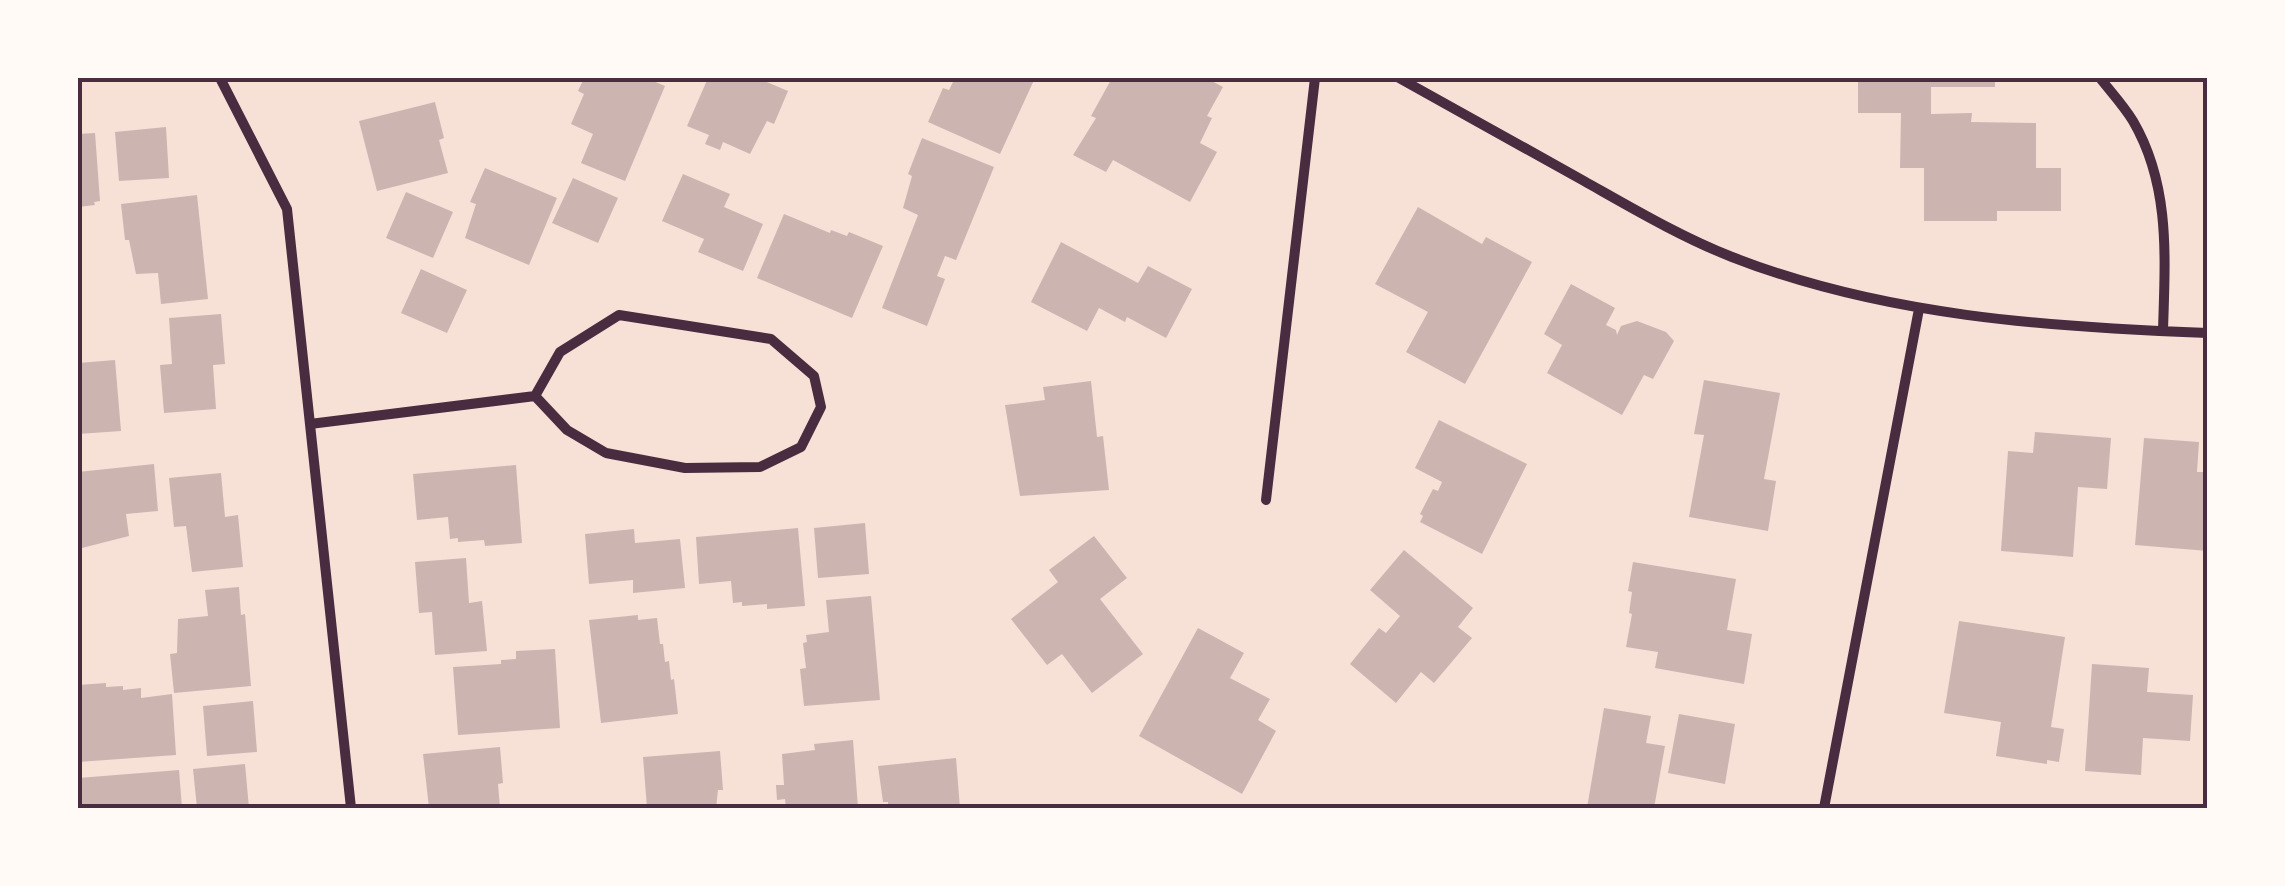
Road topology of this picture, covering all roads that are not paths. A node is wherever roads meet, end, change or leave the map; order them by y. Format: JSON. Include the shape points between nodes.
{"nodes":[{"id":1,"x":220,"y":78,"type":"edge"},
{"id":2,"x":1315,"y":78,"type":"edge"},
{"id":3,"x":1399,"y":78,"type":"edge"},
{"id":4,"x":2100,"y":78,"type":"edge"},
{"id":5,"x":1919,"y":309,"type":"junction"},
{"id":6,"x":2163,"y":331,"type":"junction"},
{"id":7,"x":2208,"y":333,"type":"edge"},
{"id":8,"x":535,"y":396,"type":"junction"},
{"id":9,"x":310,"y":424,"type":"junction"},
{"id":10,"x":1266,"y":500,"type":"dead end"},
{"id":11,"x":350,"y":808,"type":"edge"},
{"id":12,"x":1824,"y":808,"type":"edge"}],
"edges":[{"from":1,"to":9,"type":"street","via":[[287,209]]},
{"from":2,"to":10,"type":"street"},
{"from":3,"to":5,"type":"street","via":[[1730,256],[1828,290]]},
{"from":4,"to":6,"type":"street","via":[[2133,121],[2157,178],[2166,239]]},
{"from":5,"to":6,"type":"street"},
{"from":5,"to":12,"type":"street"},
{"from":6,"to":7,"type":"street"},
{"from":8,"to":8,"type":"street","via":[[560,352],[619,315],[771,339],[814,376],[820,408],[801,447],[760,467],[685,468],[606,452],[568,430]]},
{"from":8,"to":9,"type":"street"},
{"from":9,"to":11,"type":"street"}]}
